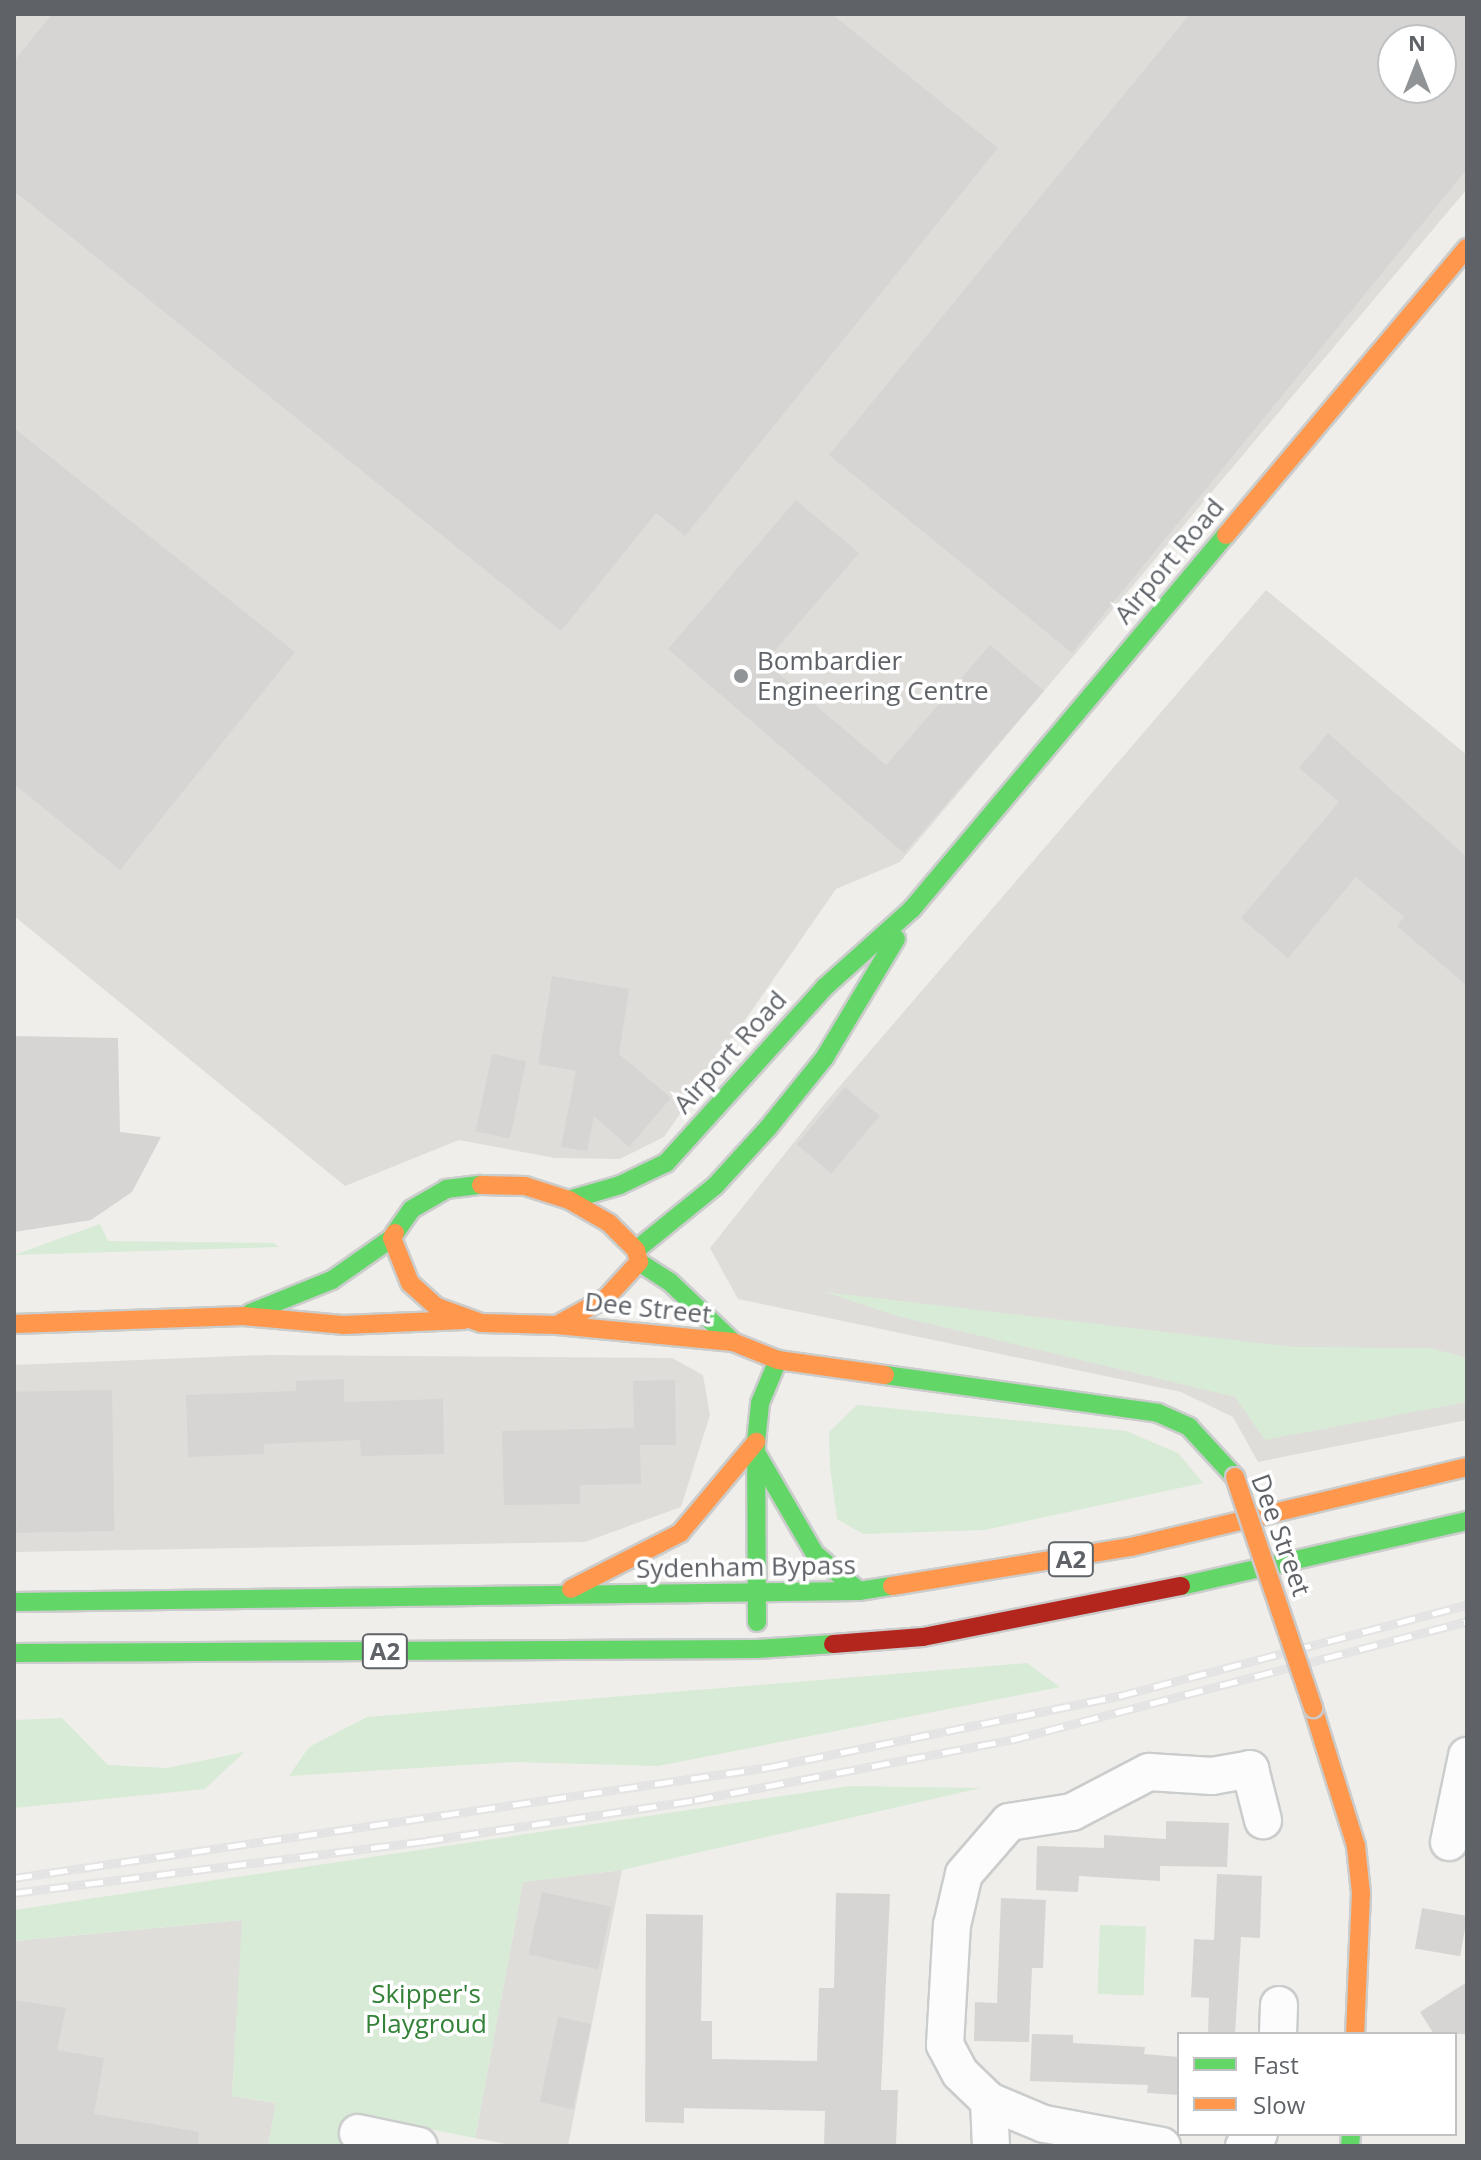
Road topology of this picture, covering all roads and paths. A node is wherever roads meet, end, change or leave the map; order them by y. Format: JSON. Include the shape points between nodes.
{"nodes":[{"id":1,"x":1467,"y":248,"type":"edge"},
{"id":2,"x":912,"y":909,"type":"junction"},
{"id":3,"x":569,"y":1200,"type":"junction"},
{"id":4,"x":392,"y":1238,"type":"junction"},
{"id":5,"x":638,"y":1256,"type":"junction"},
{"id":6,"x":243,"y":1316,"type":"junction"},
{"id":7,"x":464,"y":1320,"type":"junction"},
{"id":8,"x":14,"y":1324,"type":"edge"},
{"id":9,"x":557,"y":1325,"type":"junction"},
{"id":10,"x":733,"y":1342,"type":"junction"},
{"id":11,"x":778,"y":1360,"type":"junction"},
{"id":12,"x":757,"y":1448,"type":"junction"},
{"id":13,"x":1467,"y":1467,"type":"edge"},
{"id":14,"x":1467,"y":1521,"type":"edge"},
{"id":15,"x":859,"y":1591,"type":"junction"},
{"id":16,"x":756,"y":1595,"type":"junction"},
{"id":17,"x":554,"y":1596,"type":"junction"},
{"id":18,"x":14,"y":1602,"type":"edge"},
{"id":19,"x":757,"y":1649,"type":"junction"},
{"id":20,"x":14,"y":1653,"type":"edge"},
{"id":21,"x":1467,"y":1756,"type":"edge"},
{"id":22,"x":1263,"y":1820,"type":"dead end"},
{"id":23,"x":1449,"y":1842,"type":"dead end"},
{"id":24,"x":1355,"y":2032,"type":"edge"},
{"id":25,"x":989,"y":2101,"type":"junction"},
{"id":26,"x":991,"y":2146,"type":"edge"},
{"id":27,"x":1162,"y":2146,"type":"edge"}],
"edges":[{"from":1,"to":2,"type":"main road","name":"Airport Road"},
{"from":2,"to":3,"type":"main road","name":"Airport Road","via":[[825,987],[666,1163],[620,1185]]},
{"from":2,"to":5,"type":"main road","name":"Airport Road","via":[[857,1010],[806,1080],[715,1186]]},
{"from":3,"to":4,"type":"main road","via":[[525,1186],[446,1189],[412,1209]]},
{"from":3,"to":5,"type":"main road","via":[[609,1223]]},
{"from":4,"to":6,"type":"main road","via":[[332,1280]]},
{"from":4,"to":7,"type":"main road","via":[[410,1283],[437,1307]]},
{"from":5,"to":9,"type":"main road","via":[[614,1292]]},
{"from":5,"to":10,"type":"main road","name":"Dee Street"},
{"from":6,"to":7,"type":"main road","via":[[343,1325]]},
{"from":6,"to":8,"type":"main road"},
{"from":7,"to":9,"type":"main road"},
{"from":9,"to":10,"type":"main road","name":"Dee Street"},
{"from":10,"to":11,"type":"main road","name":"Dee Street"},
{"from":11,"to":12,"type":"main road","via":[[760,1403]]},
{"from":11,"to":24,"type":"main road","name":"Dee Street","bridge":true,"via":[[1158,1413],[1189,1427],[1235,1477],[1356,1846],[1361,1893]]},
{"from":12,"to":15,"type":"main road","via":[[815,1554]]},
{"from":12,"to":16,"type":"main road"},
{"from":12,"to":17,"type":"main road","via":[[680,1533],[632,1562]]},
{"from":13,"to":15,"type":"main road","name":"Sydenham Bypass","number":"A2","via":[[1131,1547]]},
{"from":14,"to":19,"type":"main road","number":"A2","via":[[975,1631]]},
{"from":15,"to":16,"type":"main road","name":"Sydenham Bypass","number":"A2"},
{"from":16,"to":17,"type":"main road","name":"Sydenham Bypass","number":"A2"},
{"from":16,"to":19,"type":"main road"},
{"from":17,"to":18,"type":"main road","name":"Sydenham Bypass","number":"A2"},
{"from":19,"to":20,"type":"main road","number":"A2"},
{"from":21,"to":23,"type":"street"},
{"from":22,"to":25,"type":"street","via":[[1250,1769],[1212,1776],[1149,1772],[1072,1812],[1009,1822],[964,1874],[952,1925],[945,2045],[960,2073]]},
{"from":25,"to":26,"type":"street"},
{"from":25,"to":27,"type":"street","via":[[1044,2124]]}]}
